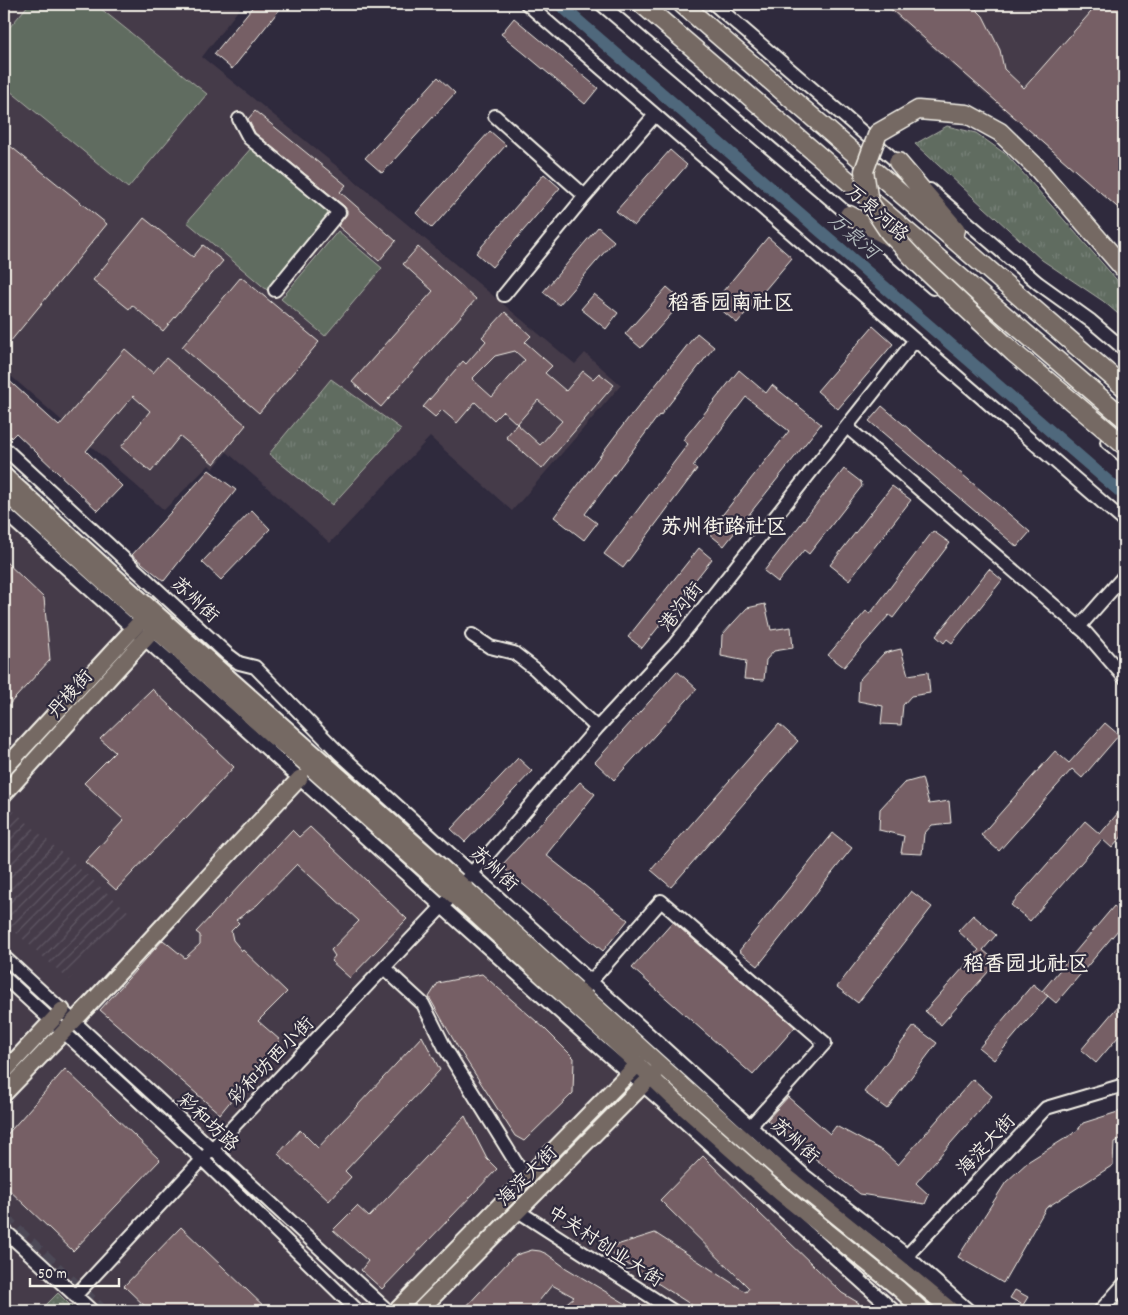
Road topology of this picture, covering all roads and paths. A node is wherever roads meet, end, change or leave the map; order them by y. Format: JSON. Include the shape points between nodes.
{"nodes":[{"id":1,"x":527,"y":4,"type":"edge"},
{"id":2,"x":601,"y":4,"type":"edge"},
{"id":3,"x":642,"y":4,"type":"edge"},
{"id":4,"x":682,"y":4,"type":"edge"},
{"id":5,"x":714,"y":4,"type":"edge"},
{"id":6,"x":655,"y":115,"type":"junction"},
{"id":7,"x":495,"y":116,"type":"dead end"},
{"id":8,"x":239,"y":119,"type":"dead end"},
{"id":9,"x":898,"y":162,"type":"junction"},
{"id":10,"x":585,"y":196,"type":"junction"},
{"id":11,"x":850,"y":215,"type":"junction"},
{"id":12,"x":1124,"y":268,"type":"edge"},
{"id":13,"x":956,"y":273,"type":"junction"},
{"id":14,"x":1000,"y":279,"type":"junction"},
{"id":15,"x":275,"y":290,"type":"dead end"},
{"id":16,"x":504,"y":295,"type":"dead end"},
{"id":17,"x":915,"y":340,"type":"junction"},
{"id":18,"x":1124,"y":348,"type":"edge"},
{"id":19,"x":1124,"y":387,"type":"edge"},
{"id":20,"x":1124,"y":418,"type":"edge"},
{"id":21,"x":847,"y":427,"type":"junction"},
{"id":22,"x":1124,"y":445,"type":"edge"},
{"id":23,"x":4,"y":448,"type":"edge"},
{"id":24,"x":1124,"y":456,"type":"edge"},
{"id":25,"x":4,"y":475,"type":"edge"},
{"id":26,"x":4,"y":492,"type":"edge"},
{"id":27,"x":4,"y":512,"type":"edge"},
{"id":28,"x":1124,"y":521,"type":"edge"},
{"id":29,"x":1124,"y":576,"type":"edge"},
{"id":30,"x":149,"y":624,"type":"junction"},
{"id":31,"x":1079,"y":627,"type":"junction"},
{"id":32,"x":472,"y":635,"type":"dead end"},
{"id":33,"x":1124,"y":677,"type":"edge"},
{"id":34,"x":597,"y":728,"type":"junction"},
{"id":35,"x":4,"y":769,"type":"edge"},
{"id":36,"x":300,"y":778,"type":"junction"},
{"id":37,"x":4,"y":794,"type":"edge"},
{"id":38,"x":457,"y":890,"type":"junction"},
{"id":39,"x":4,"y":957,"type":"edge"},
{"id":40,"x":384,"y":968,"type":"junction"},
{"id":41,"x":4,"y":977,"type":"edge"},
{"id":42,"x":586,"y":987,"type":"junction"},
{"id":43,"x":56,"y":1016,"type":"junction"},
{"id":44,"x":69,"y":1027,"type":"junction"},
{"id":45,"x":638,"y":1064,"type":"junction"},
{"id":46,"x":662,"y":1066,"type":"junction"},
{"id":47,"x":4,"y":1072,"type":"edge"},
{"id":48,"x":647,"y":1081,"type":"junction"},
{"id":49,"x":1124,"y":1085,"type":"edge"},
{"id":50,"x":4,"y":1094,"type":"edge"},
{"id":51,"x":746,"y":1131,"type":"junction"},
{"id":52,"x":212,"y":1149,"type":"junction"},
{"id":53,"x":202,"y":1160,"type":"junction"},
{"id":54,"x":526,"y":1179,"type":"junction"},
{"id":55,"x":518,"y":1211,"type":"junction"},
{"id":56,"x":4,"y":1230,"type":"edge"},
{"id":57,"x":902,"y":1261,"type":"junction"},
{"id":58,"x":1124,"y":1284,"type":"edge"},
{"id":59,"x":75,"y":1296,"type":"junction"},
{"id":60,"x":92,"y":1311,"type":"edge"},
{"id":61,"x":358,"y":1311,"type":"edge"},
{"id":62,"x":388,"y":1311,"type":"edge"},
{"id":63,"x":396,"y":1311,"type":"edge"},
{"id":64,"x":419,"y":1311,"type":"edge"},
{"id":65,"x":673,"y":1311,"type":"edge"},
{"id":66,"x":894,"y":1311,"type":"edge"},
{"id":67,"x":923,"y":1311,"type":"edge"},
{"id":68,"x":952,"y":1311,"type":"edge"},
{"id":69,"x":969,"y":1311,"type":"edge"},
{"id":70,"x":1100,"y":1311,"type":"edge"}],
"edges":[{"from":1,"to":6,"type":"street"},
{"from":2,"to":11,"type":"street","name":"万泉河路"},
{"from":3,"to":13,"type":"highway","name":"万泉河路"},
{"from":4,"to":14,"type":"highway","name":"万泉河路"},
{"from":5,"to":9,"type":"street"},
{"from":6,"to":10,"type":"street"},
{"from":6,"to":17,"type":"street"},
{"from":7,"to":10,"type":"street"},
{"from":8,"to":15,"type":"street","via":[[249,138],[338,212]]},
{"from":9,"to":14,"type":"highway"},
{"from":9,"to":18,"type":"street","via":[[1038,283]]},
{"from":10,"to":16,"type":"street"},
{"from":11,"to":13,"type":"highway"},
{"from":11,"to":24,"type":"street","name":"万泉河路"},
{"from":12,"to":22,"type":"highway","bridge":true,"via":[[1038,169],[1000,132],[967,114],[918,110],[878,133],[864,171],[869,202],[889,232],[1014,353]]},
{"from":13,"to":20,"type":"highway","name":"万泉河路"},
{"from":14,"to":19,"type":"highway","name":"万泉河路"},
{"from":17,"to":21,"type":"street","name":"港沟街"},
{"from":17,"to":28,"type":"street"},
{"from":21,"to":31,"type":"street"},
{"from":21,"to":34,"type":"street","name":"港沟街","via":[[674,645]]},
{"from":23,"to":38,"type":"street","name":"苏州街","via":[[227,654],[239,663],[255,667],[339,753]]},
{"from":25,"to":30,"type":"main road","name":"苏州街"},
{"from":26,"to":30,"type":"main road","name":"苏州街"},
{"from":27,"to":30,"type":"street","name":"苏州街"},
{"from":29,"to":31,"type":"street"},
{"from":30,"to":35,"type":"main road","name":"丹棱街"},
{"from":30,"to":36,"type":"street","name":"苏州街"},
{"from":30,"to":37,"type":"main road","name":"丹棱街"},
{"from":30,"to":38,"type":"main road","name":"苏州街","via":[[272,736]]},
{"from":31,"to":33,"type":"street"},
{"from":32,"to":34,"type":"street","via":[[490,648],[514,653],[535,668]]},
{"from":34,"to":38,"type":"street","name":"港沟街"},
{"from":36,"to":38,"type":"street","name":"苏州街"},
{"from":36,"to":44,"type":"main road"},
{"from":38,"to":40,"type":"street","name":"彩和坊西小街"},
{"from":38,"to":42,"type":"main road","name":"苏州街"},
{"from":38,"to":45,"type":"main road","name":"苏州街"},
{"from":39,"to":43,"type":"street","name":"彩和坊路"},
{"from":40,"to":52,"type":"street","name":"彩和坊西小街"},
{"from":40,"to":54,"type":"street","via":[[423,1004],[445,1048]]},
{"from":41,"to":43,"type":"street","name":"彩和坊路"},
{"from":42,"to":45,"type":"main road","name":"苏州街"},
{"from":42,"to":51,"type":"street","name":"苏州街"},
{"from":42,"to":51,"type":"street","via":[[661,902],[825,1043]]},
{"from":43,"to":44,"type":"street","name":"彩和坊路"},
{"from":43,"to":47,"type":"main road"},
{"from":44,"to":50,"type":"main road"},
{"from":44,"to":52,"type":"street","name":"彩和坊路"},
{"from":44,"to":53,"type":"street","name":"彩和坊路"},
{"from":45,"to":46,"type":"main road","name":"苏州街"},
{"from":45,"to":48,"type":"main road","name":"苏州街"},
{"from":45,"to":54,"type":"main road","name":"海淀大街"},
{"from":46,"to":48,"type":"main road","name":"海淀大街"},
{"from":46,"to":51,"type":"main road","name":"苏州街"},
{"from":48,"to":55,"type":"main road","name":"海淀大街"},
{"from":48,"to":66,"type":"street","name":"苏州街"},
{"from":48,"to":67,"type":"main road","name":"苏州街"},
{"from":49,"to":57,"type":"street","name":"海淀大街","via":[[1046,1108]]},
{"from":51,"to":57,"type":"main road","name":"苏州街","via":[[794,1182]]},
{"from":52,"to":53,"type":"street","name":"彩和坊西小街"},
{"from":52,"to":62,"type":"street","name":"彩和坊路"},
{"from":53,"to":59,"type":"street","name":"彩和坊西小街"},
{"from":53,"to":61,"type":"street","name":"彩和坊路"},
{"from":54,"to":63,"type":"main road","name":"海淀大街"},
{"from":55,"to":64,"type":"main road","name":"海淀大街"},
{"from":55,"to":65,"type":"street","name":"中关村创业大街"},
{"from":56,"to":59,"type":"street"},
{"from":57,"to":68,"type":"main road","name":"苏州街"},
{"from":57,"to":69,"type":"street","name":"苏州街"},
{"from":58,"to":70,"type":"street"},
{"from":59,"to":60,"type":"street"}]}
